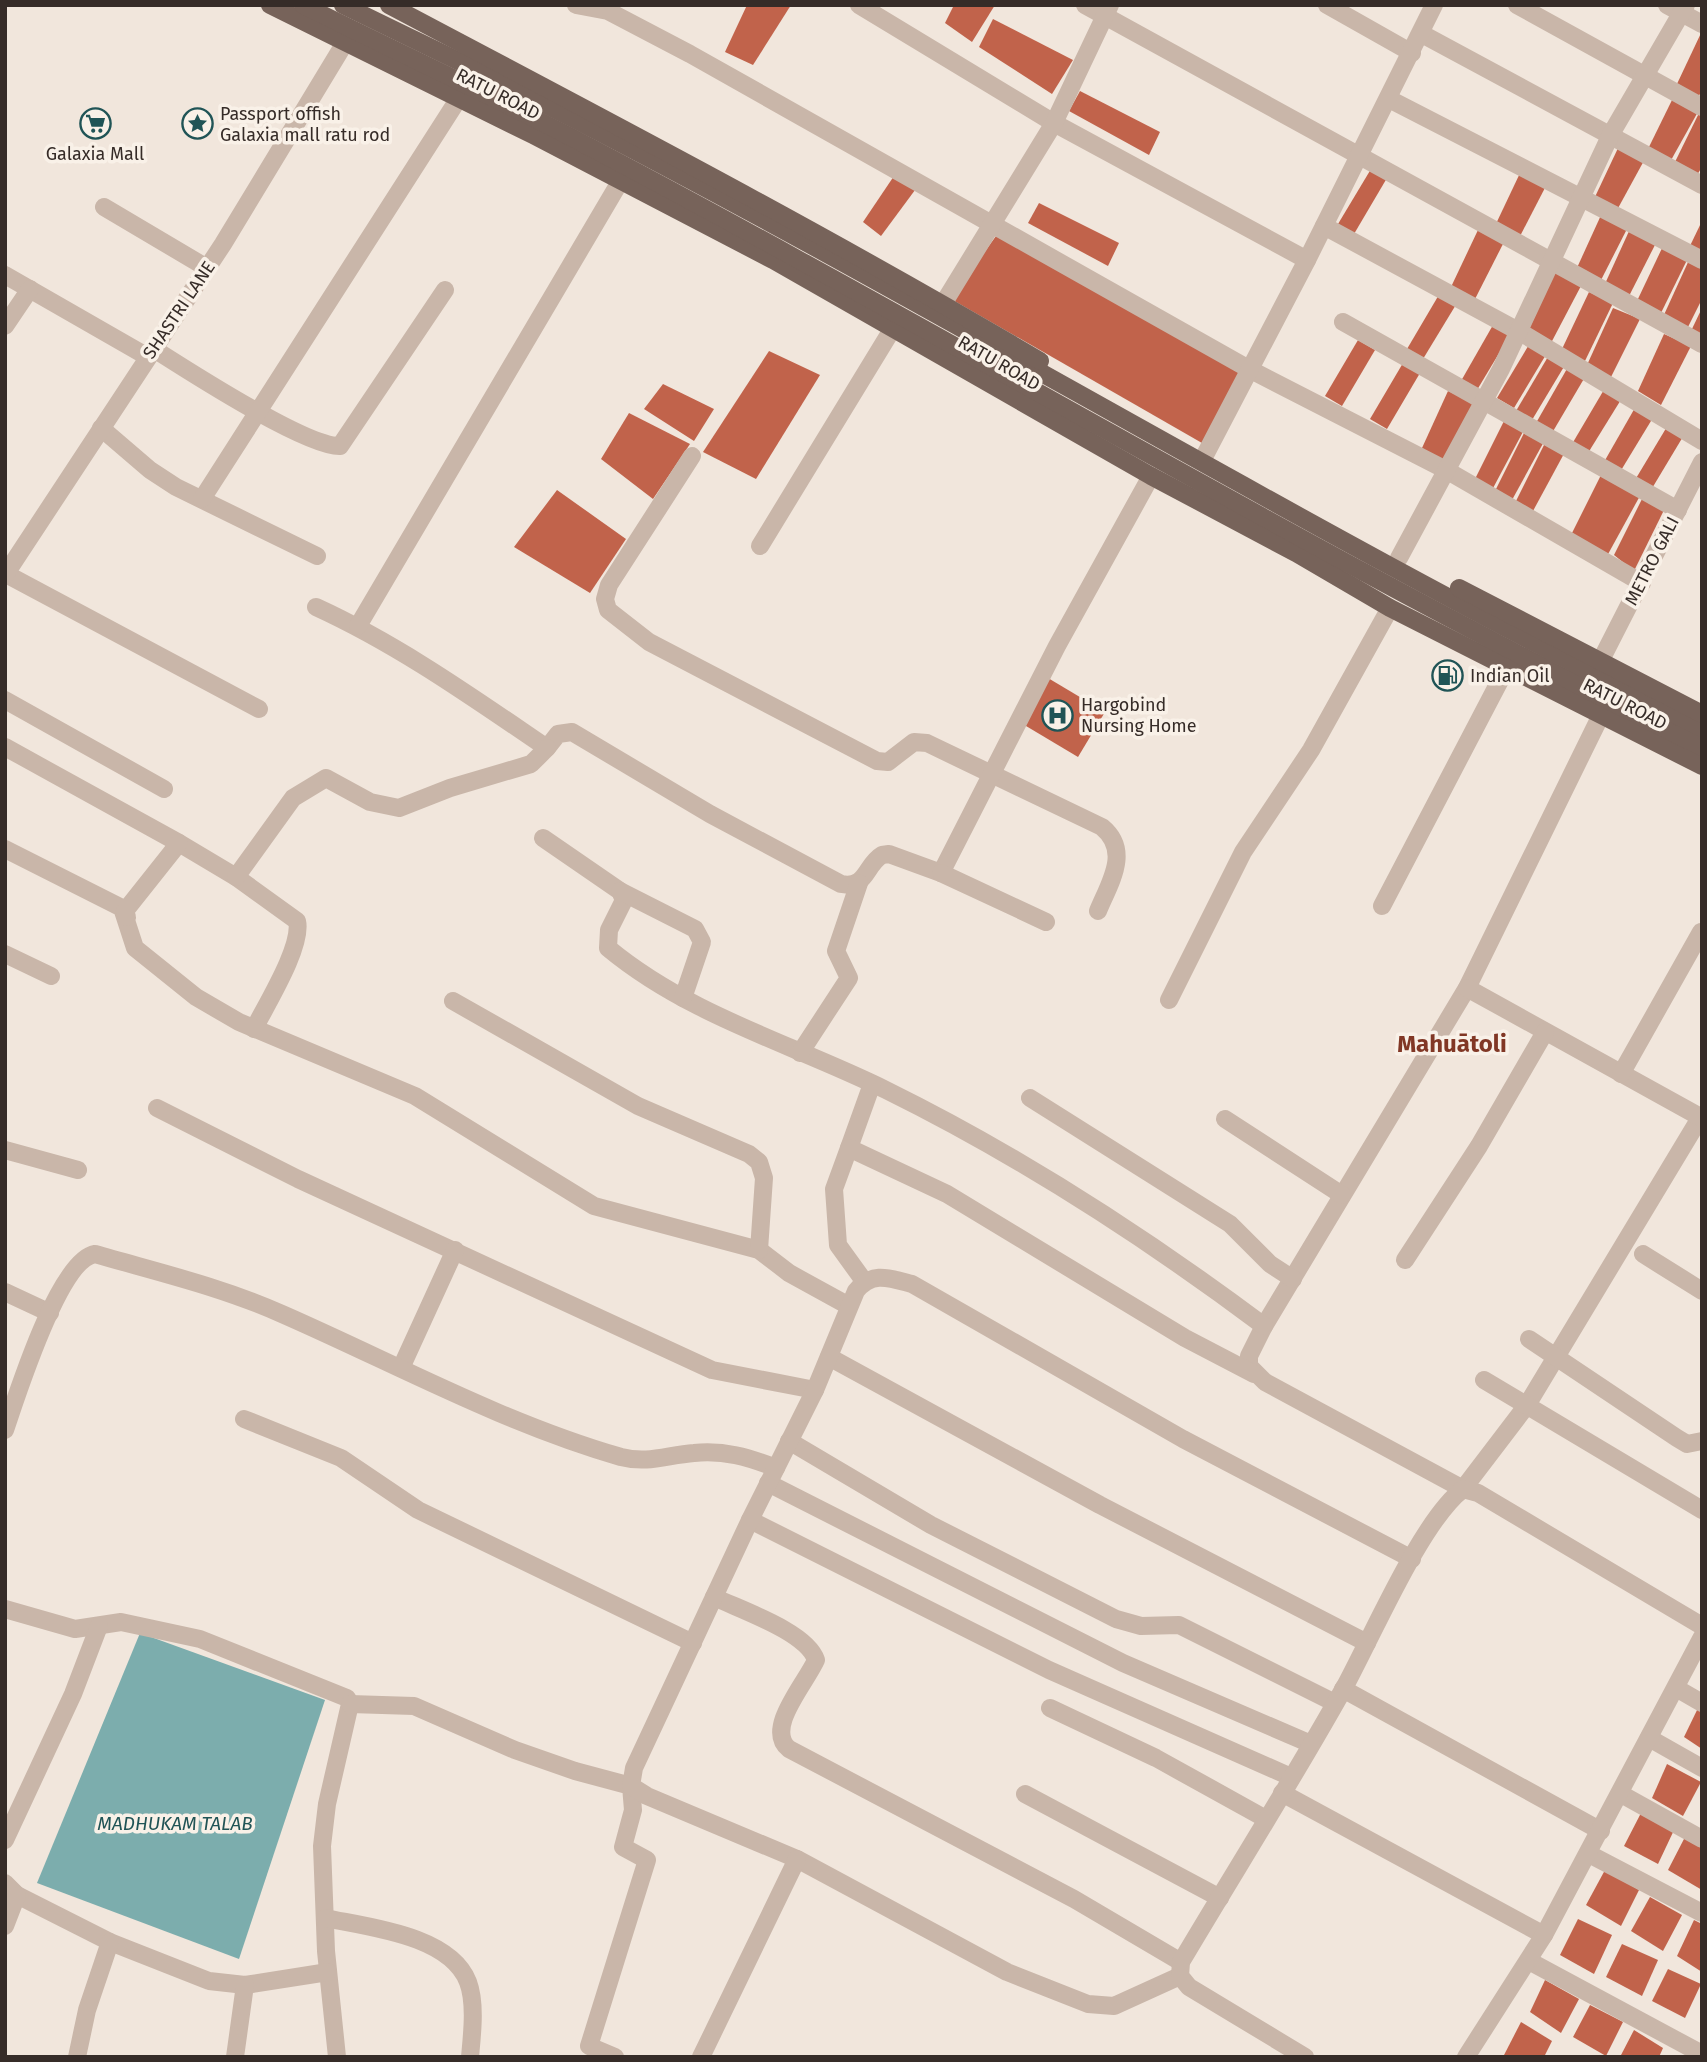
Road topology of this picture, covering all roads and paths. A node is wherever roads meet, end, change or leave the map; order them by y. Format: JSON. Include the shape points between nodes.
{"nodes":[{"id":1,"x":270,"y":5,"type":"edge"},
{"id":2,"x":303,"y":5,"type":"edge"},
{"id":3,"x":344,"y":5,"type":"edge"},
{"id":4,"x":389,"y":5,"type":"edge"},
{"id":5,"x":576,"y":5,"type":"edge"},
{"id":6,"x":859,"y":5,"type":"edge"},
{"id":7,"x":1085,"y":5,"type":"edge"},
{"id":8,"x":1327,"y":5,"type":"edge"},
{"id":9,"x":1434,"y":5,"type":"edge"},
{"id":10,"x":1517,"y":5,"type":"edge"},
{"id":11,"x":1678,"y":8,"type":"edge"},
{"id":12,"x":1108,"y":10,"type":"edge"},
{"id":13,"x":1702,"y":24,"type":"edge"},
{"id":14,"x":1422,"y":34,"type":"junction"},
{"id":15,"x":346,"y":41,"type":"junction"},
{"id":16,"x":1412,"y":53,"type":"junction"},
{"id":17,"x":1645,"y":77,"type":"junction"},
{"id":18,"x":459,"y":98,"type":"junction"},
{"id":19,"x":1389,"y":99,"type":"junction"},
{"id":20,"x":1702,"y":107,"type":"edge"},
{"id":21,"x":1054,"y":123,"type":"junction"},
{"id":22,"x":1611,"y":134,"type":"junction"},
{"id":23,"x":1359,"y":157,"type":"junction"},
{"id":24,"x":621,"y":180,"type":"junction"},
{"id":25,"x":1702,"y":185,"type":"edge"},
{"id":26,"x":1583,"y":198,"type":"junction"},
{"id":27,"x":104,"y":207,"type":"dead end"},
{"id":28,"x":992,"y":226,"type":"junction"},
{"id":29,"x":1324,"y":226,"type":"junction"},
{"id":30,"x":1307,"y":260,"type":"junction"},
{"id":31,"x":1702,"y":260,"type":"edge"},
{"id":32,"x":1554,"y":262,"type":"junction"},
{"id":33,"x":207,"y":268,"type":"junction"},
{"id":34,"x":5,"y":275,"type":"edge"},
{"id":35,"x":30,"y":289,"type":"junction"},
{"id":36,"x":445,"y":290,"type":"dead end"},
{"id":37,"x":943,"y":304,"type":"junction"},
{"id":38,"x":1343,"y":322,"type":"dead end"},
{"id":39,"x":5,"y":326,"type":"edge"},
{"id":40,"x":893,"y":328,"type":"junction"},
{"id":41,"x":1520,"y":332,"type":"junction"},
{"id":42,"x":1702,"y":344,"type":"edge"},
{"id":43,"x":151,"y":353,"type":"junction"},
{"id":44,"x":1249,"y":369,"type":"junction"},
{"id":45,"x":1484,"y":399,"type":"junction"},
{"id":46,"x":257,"y":410,"type":"junction"},
{"id":47,"x":101,"y":428,"type":"junction"},
{"id":48,"x":1702,"y":442,"type":"edge"},
{"id":49,"x":1205,"y":454,"type":"junction"},
{"id":50,"x":692,"y":456,"type":"dead end"},
{"id":51,"x":1702,"y":462,"type":"edge"},
{"id":52,"x":1446,"y":470,"type":"junction"},
{"id":53,"x":1151,"y":476,"type":"junction"},
{"id":54,"x":202,"y":499,"type":"junction"},
{"id":55,"x":1678,"y":510,"type":"junction"},
{"id":56,"x":760,"y":546,"type":"dead end"},
{"id":57,"x":317,"y":556,"type":"dead end"},
{"id":58,"x":1399,"y":558,"type":"junction"},
{"id":59,"x":6,"y":575,"type":"edge"},
{"id":60,"x":1642,"y":583,"type":"junction"},
{"id":61,"x":316,"y":607,"type":"dead end"},
{"id":62,"x":1390,"y":608,"type":"junction"},
{"id":63,"x":358,"y":626,"type":"junction"},
{"id":64,"x":1601,"y":660,"type":"junction"},
{"id":65,"x":1507,"y":667,"type":"junction"},
{"id":66,"x":5,"y":700,"type":"edge"},
{"id":67,"x":259,"y":709,"type":"dead end"},
{"id":68,"x":1702,"y":714,"type":"edge"},
{"id":69,"x":1601,"y":716,"type":"junction"},
{"id":70,"x":1702,"y":727,"type":"edge"},
{"id":71,"x":5,"y":747,"type":"edge"},
{"id":72,"x":1702,"y":747,"type":"edge"},
{"id":73,"x":547,"y":748,"type":"junction"},
{"id":74,"x":1702,"y":766,"type":"edge"},
{"id":75,"x":989,"y":774,"type":"junction"},
{"id":76,"x":164,"y":789,"type":"dead end"},
{"id":77,"x":543,"y":838,"type":"dead end"},
{"id":78,"x":179,"y":843,"type":"junction"},
{"id":79,"x":5,"y":849,"type":"edge"},
{"id":80,"x":941,"y":873,"type":"junction"},
{"id":81,"x":236,"y":877,"type":"junction"},
{"id":82,"x":859,"y":883,"type":"junction"},
{"id":83,"x":620,"y":891,"type":"junction"},
{"id":84,"x":1382,"y":906,"type":"dead end"},
{"id":85,"x":1098,"y":911,"type":"dead end"},
{"id":86,"x":127,"y":917,"type":"junction"},
{"id":87,"x":1046,"y":922,"type":"dead end"},
{"id":88,"x":1701,"y":932,"type":"edge"},
{"id":89,"x":5,"y":954,"type":"edge"},
{"id":90,"x":51,"y":976,"type":"dead end"},
{"id":91,"x":1467,"y":988,"type":"junction"},
{"id":92,"x":683,"y":998,"type":"junction"},
{"id":93,"x":1169,"y":1000,"type":"dead end"},
{"id":94,"x":453,"y":1001,"type":"dead end"},
{"id":95,"x":254,"y":1029,"type":"junction"},
{"id":96,"x":1545,"y":1032,"type":"junction"},
{"id":97,"x":800,"y":1053,"type":"junction"},
{"id":98,"x":1621,"y":1074,"type":"junction"},
{"id":99,"x":872,"y":1084,"type":"junction"},
{"id":100,"x":1030,"y":1098,"type":"dead end"},
{"id":101,"x":157,"y":1108,"type":"dead end"},
{"id":102,"x":1701,"y":1118,"type":"edge"},
{"id":103,"x":1225,"y":1119,"type":"dead end"},
{"id":104,"x":849,"y":1148,"type":"junction"},
{"id":105,"x":5,"y":1150,"type":"edge"},
{"id":106,"x":78,"y":1170,"type":"dead end"},
{"id":107,"x":1342,"y":1195,"type":"junction"},
{"id":108,"x":456,"y":1250,"type":"junction"},
{"id":109,"x":759,"y":1250,"type":"junction"},
{"id":110,"x":1643,"y":1254,"type":"dead end"},
{"id":111,"x":1405,"y":1260,"type":"dead end"},
{"id":112,"x":1293,"y":1279,"type":"junction"},
{"id":113,"x":864,"y":1281,"type":"junction"},
{"id":114,"x":1702,"y":1291,"type":"edge"},
{"id":115,"x":5,"y":1292,"type":"edge"},
{"id":116,"x":849,"y":1306,"type":"junction"},
{"id":117,"x":50,"y":1313,"type":"junction"},
{"id":118,"x":1264,"y":1326,"type":"junction"},
{"id":119,"x":1529,"y":1339,"type":"dead end"},
{"id":120,"x":1555,"y":1356,"type":"junction"},
{"id":121,"x":829,"y":1357,"type":"junction"},
{"id":122,"x":401,"y":1368,"type":"junction"},
{"id":123,"x":1254,"y":1374,"type":"junction"},
{"id":124,"x":1484,"y":1380,"type":"dead end"},
{"id":125,"x":815,"y":1390,"type":"junction"},
{"id":126,"x":1525,"y":1405,"type":"junction"},
{"id":127,"x":244,"y":1419,"type":"dead end"},
{"id":128,"x":5,"y":1430,"type":"edge"},
{"id":129,"x":789,"y":1441,"type":"junction"},
{"id":130,"x":1702,"y":1441,"type":"edge"},
{"id":131,"x":772,"y":1476,"type":"junction"},
{"id":132,"x":1463,"y":1489,"type":"junction"},
{"id":133,"x":1702,"y":1510,"type":"edge"},
{"id":134,"x":750,"y":1520,"type":"junction"},
{"id":135,"x":1412,"y":1559,"type":"junction"},
{"id":136,"x":714,"y":1597,"type":"junction"},
{"id":137,"x":5,"y":1609,"type":"edge"},
{"id":138,"x":99,"y":1626,"type":"junction"},
{"id":139,"x":1702,"y":1626,"type":"edge"},
{"id":140,"x":1702,"y":1637,"type":"edge"},
{"id":141,"x":693,"y":1643,"type":"junction"},
{"id":142,"x":1367,"y":1643,"type":"junction"},
{"id":143,"x":1676,"y":1688,"type":"junction"},
{"id":144,"x":1339,"y":1696,"type":"junction"},
{"id":145,"x":1702,"y":1703,"type":"edge"},
{"id":146,"x":350,"y":1704,"type":"junction"},
{"id":147,"x":1050,"y":1708,"type":"dead end"},
{"id":148,"x":1649,"y":1738,"type":"junction"},
{"id":149,"x":1311,"y":1744,"type":"junction"},
{"id":150,"x":1702,"y":1768,"type":"edge"},
{"id":151,"x":1286,"y":1785,"type":"junction"},
{"id":152,"x":631,"y":1786,"type":"junction"},
{"id":153,"x":1025,"y":1794,"type":"dead end"},
{"id":154,"x":1621,"y":1794,"type":"junction"},
{"id":155,"x":1266,"y":1819,"type":"junction"},
{"id":156,"x":1601,"y":1831,"type":"junction"},
{"id":157,"x":1702,"y":1839,"type":"edge"},
{"id":158,"x":5,"y":1840,"type":"edge"},
{"id":159,"x":1589,"y":1854,"type":"junction"},
{"id":160,"x":797,"y":1859,"type":"junction"},
{"id":161,"x":11,"y":1889,"type":"edge"},
{"id":162,"x":1220,"y":1898,"type":"junction"},
{"id":163,"x":1702,"y":1913,"type":"edge"},
{"id":164,"x":325,"y":1919,"type":"junction"},
{"id":165,"x":5,"y":1926,"type":"edge"},
{"id":166,"x":1544,"y":1936,"type":"junction"},
{"id":167,"x":110,"y":1942,"type":"junction"},
{"id":168,"x":1528,"y":1961,"type":"junction"},
{"id":169,"x":1181,"y":1969,"type":"junction"},
{"id":170,"x":328,"y":1972,"type":"junction"},
{"id":171,"x":245,"y":1985,"type":"junction"},
{"id":172,"x":1702,"y":2054,"type":"edge"},
{"id":173,"x":77,"y":2057,"type":"edge"},
{"id":174,"x":235,"y":2057,"type":"edge"},
{"id":175,"x":337,"y":2057,"type":"edge"},
{"id":176,"x":470,"y":2057,"type":"edge"},
{"id":177,"x":615,"y":2057,"type":"edge"},
{"id":178,"x":701,"y":2057,"type":"edge"},
{"id":179,"x":1305,"y":2057,"type":"edge"},
{"id":180,"x":1466,"y":2057,"type":"edge"}],
"edges":[{"from":1,"to":15,"type":"main road","name":"RATU ROAD"},
{"from":2,"to":72,"type":"main road","via":[[564,134],[1224,498]]},
{"from":3,"to":70,"type":"main road","via":[[572,118],[1233,482]]},
{"from":4,"to":37,"type":"main road","name":"RATU ROAD"},
{"from":5,"to":28,"type":"street","via":[[608,11],[639,27]]},
{"from":6,"to":21,"type":"street"},
{"from":7,"to":12,"type":"street"},
{"from":8,"to":16,"type":"street"},
{"from":9,"to":14,"type":"street"},
{"from":10,"to":17,"type":"street"},
{"from":11,"to":13,"type":"street"},
{"from":11,"to":17,"type":"street"},
{"from":12,"to":21,"type":"street"},
{"from":12,"to":23,"type":"street"},
{"from":14,"to":16,"type":"street"},
{"from":14,"to":22,"type":"street"},
{"from":15,"to":18,"type":"main road","name":"RATU ROAD"},
{"from":15,"to":33,"type":"street","name":"SHASTRI LANE"},
{"from":16,"to":19,"type":"street"},
{"from":17,"to":20,"type":"street"},
{"from":17,"to":22,"type":"street"},
{"from":18,"to":24,"type":"main road","name":"RATU ROAD"},
{"from":18,"to":46,"type":"street"},
{"from":19,"to":23,"type":"street"},
{"from":19,"to":26,"type":"street"},
{"from":21,"to":28,"type":"street"},
{"from":21,"to":30,"type":"street"},
{"from":22,"to":25,"type":"street"},
{"from":22,"to":26,"type":"street"},
{"from":23,"to":29,"type":"street"},
{"from":23,"to":32,"type":"street"},
{"from":24,"to":40,"type":"main road","name":"RATU ROAD"},
{"from":24,"to":63,"type":"street"},
{"from":26,"to":31,"type":"street"},
{"from":26,"to":32,"type":"street"},
{"from":27,"to":33,"type":"street"},
{"from":28,"to":37,"type":"street"},
{"from":28,"to":44,"type":"street"},
{"from":29,"to":30,"type":"street"},
{"from":29,"to":41,"type":"street"},
{"from":30,"to":44,"type":"street"},
{"from":32,"to":41,"type":"street"},
{"from":32,"to":42,"type":"street"},
{"from":33,"to":43,"type":"street","name":"SHASTRI LANE"},
{"from":34,"to":35,"type":"street"},
{"from":35,"to":39,"type":"street"},
{"from":35,"to":43,"type":"street"},
{"from":36,"to":46,"type":"street","via":[[340,446],[318,442]]},
{"from":37,"to":49,"type":"main road","name":"RATU ROAD"},
{"from":38,"to":45,"type":"street"},
{"from":40,"to":53,"type":"main road","name":"RATU ROAD"},
{"from":40,"to":56,"type":"street"},
{"from":41,"to":45,"type":"street"},
{"from":41,"to":48,"type":"street"},
{"from":43,"to":46,"type":"street"},
{"from":43,"to":47,"type":"street","name":"SHASTRI LANE"},
{"from":44,"to":49,"type":"street"},
{"from":44,"to":52,"type":"street"},
{"from":45,"to":52,"type":"street"},
{"from":45,"to":55,"type":"street"},
{"from":46,"to":54,"type":"street"},
{"from":47,"to":54,"type":"street","via":[[150,470]]},
{"from":47,"to":59,"type":"street","name":"SHASTRI LANE"},
{"from":49,"to":58,"type":"main road","name":"RATU ROAD"},
{"from":50,"to":75,"type":"street","via":[[609,585],[608,610],[649,642],[877,761],[888,762],[914,742],[927,743]]},
{"from":51,"to":55,"type":"street","name":"METRO GALI"},
{"from":52,"to":58,"type":"street"},
{"from":52,"to":60,"type":"street"},
{"from":53,"to":62,"type":"main road","name":"RATU ROAD"},
{"from":53,"to":75,"type":"street"},
{"from":54,"to":57,"type":"street"},
{"from":55,"to":60,"type":"street","name":"METRO GALI"},
{"from":58,"to":64,"type":"main road","name":"RATU ROAD"},
{"from":59,"to":67,"type":"street"},
{"from":60,"to":64,"type":"street","name":"METRO GALI"},
{"from":61,"to":63,"type":"street"},
{"from":62,"to":65,"type":"main road","name":"RATU ROAD"},
{"from":62,"to":93,"type":"street","via":[[1311,750],[1243,852]]},
{"from":63,"to":73,"type":"street","via":[[425,664]]},
{"from":64,"to":68,"type":"main road","name":"RATU ROAD"},
{"from":65,"to":69,"type":"main road","name":"RATU ROAD"},
{"from":65,"to":84,"type":"street"},
{"from":66,"to":76,"type":"street"},
{"from":69,"to":74,"type":"main road","name":"RATU ROAD"},
{"from":69,"to":91,"type":"street"},
{"from":71,"to":78,"type":"street"},
{"from":73,"to":81,"type":"street","via":[[531,764],[399,808],[370,802],[326,778],[293,798]]},
{"from":73,"to":82,"type":"street","via":[[558,734],[572,732],[829,878],[851,886]]},
{"from":75,"to":80,"type":"street"},
{"from":75,"to":85,"type":"street","via":[[1112,835],[1118,857]]},
{"from":77,"to":83,"type":"street"},
{"from":78,"to":81,"type":"street"},
{"from":78,"to":86,"type":"street","via":[[125,911]]},
{"from":79,"to":86,"type":"street","via":[[122,908]]},
{"from":80,"to":82,"type":"street","via":[[889,854],[881,855]]},
{"from":80,"to":87,"type":"street"},
{"from":81,"to":95,"type":"street","via":[[287,912],[297,921],[299,931]]},
{"from":82,"to":97,"type":"street","via":[[836,951],[849,978]]},
{"from":83,"to":92,"type":"street","via":[[624,900],[609,930],[608,948],[653,983]]},
{"from":83,"to":92,"type":"street","via":[[701,936]]},
{"from":86,"to":95,"type":"street","via":[[129,938],[149,961],[196,997]]},
{"from":88,"to":98,"type":"street"},
{"from":89,"to":90,"type":"street"},
{"from":91,"to":96,"type":"street"},
{"from":91,"to":107,"type":"street"},
{"from":92,"to":97,"type":"street"},
{"from":94,"to":109,"type":"street","via":[[638,1106],[760,1162],[764,1178]]},
{"from":95,"to":109,"type":"street","via":[[415,1096],[594,1206]]},
{"from":96,"to":98,"type":"street"},
{"from":96,"to":111,"type":"street"},
{"from":97,"to":99,"type":"street"},
{"from":98,"to":102,"type":"street"},
{"from":99,"to":104,"type":"street"},
{"from":99,"to":118,"type":"street","via":[[1103,1211]]},
{"from":100,"to":112,"type":"street","via":[[1230,1224],[1270,1264]]},
{"from":101,"to":108,"type":"street","via":[[298,1179]]},
{"from":102,"to":120,"type":"street"},
{"from":103,"to":107,"type":"street"},
{"from":104,"to":113,"type":"street","via":[[834,1189],[838,1245]]},
{"from":104,"to":123,"type":"street","via":[[947,1194],[1185,1338]]},
{"from":105,"to":106,"type":"street"},
{"from":107,"to":112,"type":"street"},
{"from":108,"to":122,"type":"street"},
{"from":108,"to":125,"type":"street","via":[[712,1370]]},
{"from":109,"to":116,"type":"street","via":[[789,1273]]},
{"from":110,"to":114,"type":"street"},
{"from":112,"to":118,"type":"street"},
{"from":113,"to":116,"type":"street"},
{"from":113,"to":135,"type":"street","via":[[875,1277],[912,1284],[1183,1439]]},
{"from":115,"to":117,"type":"street"},
{"from":116,"to":121,"type":"street"},
{"from":117,"to":122,"type":"street","via":[[76,1264],[95,1254],[279,1312]]},
{"from":117,"to":128,"type":"street"},
{"from":118,"to":123,"type":"street","via":[[1249,1356]]},
{"from":119,"to":120,"type":"street"},
{"from":120,"to":126,"type":"street"},
{"from":120,"to":130,"type":"street","via":[[1687,1444]]},
{"from":121,"to":125,"type":"street"},
{"from":121,"to":142,"type":"street"},
{"from":122,"to":131,"type":"street","via":[[623,1458],[652,1461],[696,1452],[733,1452]]},
{"from":123,"to":132,"type":"street"},
{"from":124,"to":126,"type":"street"},
{"from":125,"to":129,"type":"street"},
{"from":126,"to":132,"type":"street"},
{"from":126,"to":133,"type":"street"},
{"from":127,"to":141,"type":"street","via":[[341,1458],[418,1510]]},
{"from":129,"to":131,"type":"street"},
{"from":129,"to":144,"type":"street","via":[[931,1525],[1116,1619],[1140,1626],[1179,1625]]},
{"from":131,"to":134,"type":"street"},
{"from":131,"to":149,"type":"street","via":[[1123,1664]]},
{"from":132,"to":135,"type":"street","via":[[1451,1498]]},
{"from":132,"to":139,"type":"street","via":[[1478,1493]]},
{"from":134,"to":136,"type":"street"},
{"from":134,"to":151,"type":"street"},
{"from":135,"to":142,"type":"street"},
{"from":136,"to":141,"type":"street"},
{"from":136,"to":169,"type":"street","via":[[800,1638],[813,1650],[816,1661],[784,1717],[782,1744],[1074,1899]]},
{"from":137,"to":138,"type":"street","via":[[75,1629]]},
{"from":138,"to":146,"type":"street","via":[[141,1624],[200,1639],[338,1692]]},
{"from":138,"to":158,"type":"street","via":[[73,1694]]},
{"from":140,"to":143,"type":"street"},
{"from":141,"to":152,"type":"street","via":[[634,1768]]},
{"from":142,"to":144,"type":"street"},
{"from":143,"to":145,"type":"street"},
{"from":143,"to":148,"type":"street"},
{"from":144,"to":149,"type":"street"},
{"from":144,"to":156,"type":"street"},
{"from":146,"to":152,"type":"street","via":[[415,1706],[515,1750]]},
{"from":146,"to":164,"type":"street","via":[[324,1819]]},
{"from":147,"to":155,"type":"street","via":[[1156,1758]]},
{"from":148,"to":150,"type":"street"},
{"from":148,"to":154,"type":"street"},
{"from":149,"to":151,"type":"street"},
{"from":151,"to":155,"type":"street"},
{"from":151,"to":166,"type":"street"},
{"from":152,"to":160,"type":"street"},
{"from":152,"to":177,"type":"street","via":[[633,1810],[623,1847],[648,1860],[589,2046]]},
{"from":153,"to":162,"type":"street"},
{"from":154,"to":156,"type":"street"},
{"from":154,"to":157,"type":"street"},
{"from":155,"to":162,"type":"street"},
{"from":156,"to":159,"type":"street"},
{"from":159,"to":163,"type":"street"},
{"from":159,"to":166,"type":"street"},
{"from":160,"to":169,"type":"street","via":[[1007,1972],[1088,2004],[1114,2006]]},
{"from":160,"to":178,"type":"street"},
{"from":161,"to":165,"type":"street"},
{"from":161,"to":167,"type":"street"},
{"from":162,"to":169,"type":"street"},
{"from":164,"to":170,"type":"street"},
{"from":164,"to":176,"type":"street","via":[[396,1933],[449,1957],[468,1982]]},
{"from":166,"to":168,"type":"street"},
{"from":167,"to":171,"type":"street","via":[[209,1981]]},
{"from":167,"to":173,"type":"street"},
{"from":168,"to":172,"type":"street"},
{"from":168,"to":180,"type":"street"},
{"from":169,"to":179,"type":"street","via":[[1189,1987]]},
{"from":170,"to":171,"type":"street"},
{"from":170,"to":175,"type":"street"},
{"from":171,"to":174,"type":"street"}]}
